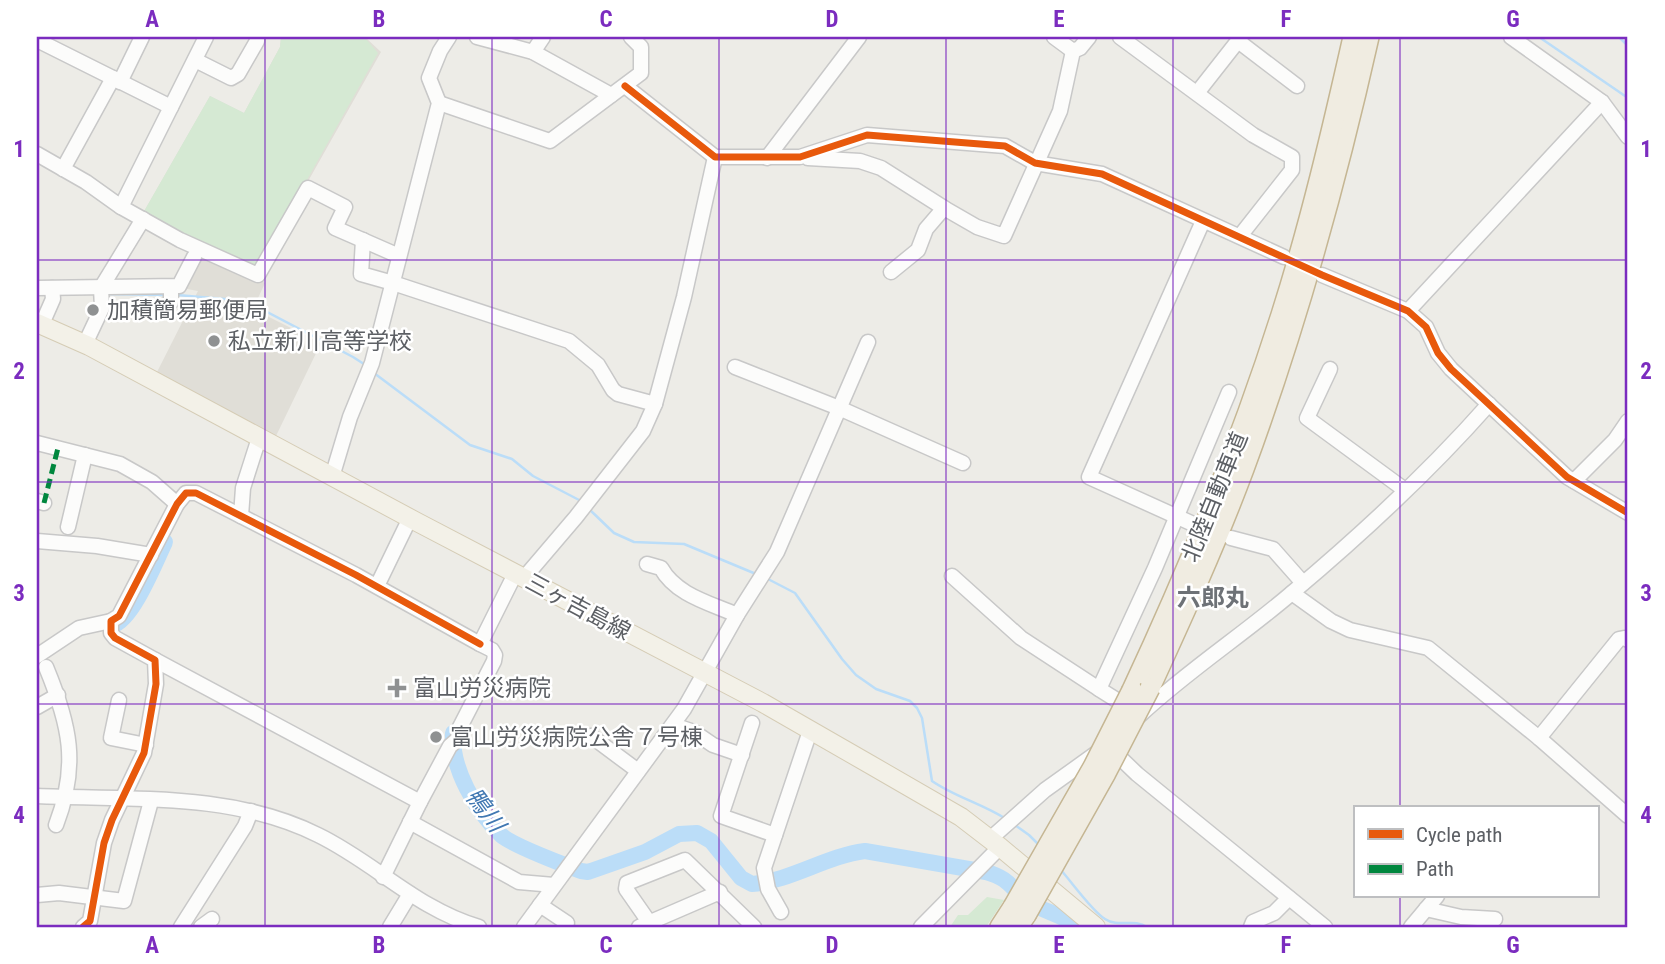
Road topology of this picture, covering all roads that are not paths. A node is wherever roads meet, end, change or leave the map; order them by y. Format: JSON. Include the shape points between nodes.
{"nodes":[{"id":1,"x":142,"y":37,"type":"edge"},
{"id":2,"x":206,"y":37,"type":"edge"},
{"id":3,"x":257,"y":37,"type":"edge"},
{"id":4,"x":449,"y":37,"type":"edge"},
{"id":5,"x":477,"y":37,"type":"edge"},
{"id":6,"x":543,"y":37,"type":"edge"},
{"id":7,"x":631,"y":37,"type":"edge"},
{"id":8,"x":859,"y":37,"type":"edge"},
{"id":9,"x":1054,"y":37,"type":"edge"},
{"id":10,"x":1090,"y":37,"type":"edge"},
{"id":11,"x":1120,"y":37,"type":"edge"},
{"id":12,"x":1353,"y":37,"type":"edge"},
{"id":13,"x":1368,"y":37,"type":"edge"},
{"id":14,"x":1511,"y":37,"type":"edge"},
{"id":15,"x":1239,"y":39,"type":"edge"},
{"id":16,"x":37,"y":40,"type":"edge"},
{"id":17,"x":1073,"y":51,"type":"junction"},
{"id":18,"x":533,"y":52,"type":"junction"},
{"id":19,"x":195,"y":60,"type":"junction"},
{"id":20,"x":117,"y":80,"type":"junction"},
{"id":21,"x":625,"y":86,"type":"junction"},
{"id":22,"x":1297,"y":86,"type":"dead end"},
{"id":23,"x":1198,"y":93,"type":"junction"},
{"id":24,"x":611,"y":95,"type":"junction"},
{"id":25,"x":439,"y":103,"type":"junction"},
{"id":26,"x":1602,"y":103,"type":"junction"},
{"id":27,"x":171,"y":107,"type":"junction"},
{"id":28,"x":1628,"y":137,"type":"edge"},
{"id":29,"x":37,"y":154,"type":"edge"},
{"id":30,"x":715,"y":157,"type":"junction"},
{"id":31,"x":800,"y":157,"type":"junction"},
{"id":32,"x":767,"y":158,"type":"junction"},
{"id":33,"x":1035,"y":163,"type":"junction"},
{"id":34,"x":63,"y":169,"type":"junction"},
{"id":35,"x":121,"y":207,"type":"junction"},
{"id":36,"x":944,"y":208,"type":"junction"},
{"id":37,"x":143,"y":219,"type":"junction"},
{"id":38,"x":1203,"y":221,"type":"junction"},
{"id":39,"x":1240,"y":236,"type":"junction"},
{"id":40,"x":363,"y":240,"type":"junction"},
{"id":41,"x":399,"y":256,"type":"junction"},
{"id":42,"x":194,"y":257,"type":"dead end"},
{"id":43,"x":1284,"y":257,"type":"dead end"},
{"id":44,"x":891,"y":272,"type":"dead end"},
{"id":45,"x":1322,"y":275,"type":"dead end"},
{"id":46,"x":393,"y":282,"type":"junction"},
{"id":47,"x":171,"y":286,"type":"junction"},
{"id":48,"x":37,"y":288,"type":"edge"},
{"id":49,"x":52,"y":288,"type":"junction"},
{"id":50,"x":101,"y":293,"type":"junction"},
{"id":51,"x":171,"y":302,"type":"dead end"},
{"id":52,"x":1408,"y":311,"type":"junction"},
{"id":53,"x":39,"y":324,"type":"edge"},
{"id":54,"x":868,"y":342,"type":"dead end"},
{"id":55,"x":85,"y":344,"type":"junction"},
{"id":56,"x":735,"y":367,"type":"dead end"},
{"id":57,"x":1330,"y":369,"type":"dead end"},
{"id":58,"x":1229,"y":392,"type":"dead end"},
{"id":59,"x":655,"y":404,"type":"junction"},
{"id":60,"x":1489,"y":404,"type":"junction"},
{"id":61,"x":839,"y":408,"type":"junction"},
{"id":62,"x":1628,"y":421,"type":"edge"},
{"id":63,"x":259,"y":438,"type":"junction"},
{"id":64,"x":37,"y":443,"type":"edge"},
{"id":65,"x":85,"y":455,"type":"junction"},
{"id":66,"x":963,"y":463,"type":"dead end"},
{"id":67,"x":332,"y":477,"type":"junction"},
{"id":68,"x":1574,"y":481,"type":"junction"},
{"id":69,"x":1405,"y":490,"type":"junction"},
{"id":70,"x":177,"y":504,"type":"junction"},
{"id":71,"x":1628,"y":513,"type":"edge"},
{"id":72,"x":241,"y":516,"type":"junction"},
{"id":73,"x":1177,"y":517,"type":"junction"},
{"id":74,"x":410,"y":518,"type":"junction"},
{"id":75,"x":1191,"y":523,"type":"dead end"},
{"id":76,"x":68,"y":527,"type":"dead end"},
{"id":77,"x":1231,"y":538,"type":"dead end"},
{"id":78,"x":37,"y":541,"type":"edge"},
{"id":79,"x":151,"y":555,"type":"junction"},
{"id":80,"x":647,"y":564,"type":"dead end"},
{"id":81,"x":520,"y":576,"type":"junction"},
{"id":82,"x":952,"y":576,"type":"dead end"},
{"id":83,"x":1303,"y":583,"type":"junction"},
{"id":84,"x":377,"y":586,"type":"junction"},
{"id":85,"x":1292,"y":593,"type":"junction"},
{"id":86,"x":737,"y":615,"type":"junction"},
{"id":87,"x":111,"y":621,"type":"junction"},
{"id":88,"x":1628,"y":640,"type":"edge"},
{"id":89,"x":480,"y":644,"type":"junction"},
{"id":90,"x":155,"y":660,"type":"junction"},
{"id":91,"x":41,"y":661,"type":"edge"},
{"id":92,"x":704,"y":672,"type":"junction"},
{"id":93,"x":1099,"y":689,"type":"junction"},
{"id":94,"x":1132,"y":693,"type":"junction"},
{"id":95,"x":58,"y":695,"type":"junction"},
{"id":96,"x":118,"y":700,"type":"dead end"},
{"id":97,"x":37,"y":707,"type":"edge"},
{"id":98,"x":752,"y":723,"type":"dead end"},
{"id":99,"x":673,"y":725,"type":"junction"},
{"id":100,"x":810,"y":731,"type":"junction"},
{"id":101,"x":591,"y":736,"type":"dead end"},
{"id":102,"x":1539,"y":738,"type":"junction"},
{"id":103,"x":146,"y":745,"type":"junction"},
{"id":104,"x":1107,"y":746,"type":"junction"},
{"id":105,"x":742,"y":755,"type":"junction"},
{"id":106,"x":638,"y":771,"type":"junction"},
{"id":107,"x":37,"y":796,"type":"edge"},
{"id":108,"x":66,"y":797,"type":"junction"},
{"id":109,"x":123,"y":798,"type":"junction"},
{"id":110,"x":151,"y":801,"type":"junction"},
{"id":111,"x":420,"y":802,"type":"junction"},
{"id":112,"x":251,"y":811,"type":"junction"},
{"id":113,"x":1628,"y":816,"type":"edge"},
{"id":114,"x":411,"y":822,"type":"junction"},
{"id":115,"x":56,"y":825,"type":"dead end"},
{"id":116,"x":775,"y":835,"type":"junction"},
{"id":117,"x":995,"y":843,"type":"junction"},
{"id":118,"x":383,"y":877,"type":"junction"},
{"id":119,"x":554,"y":885,"type":"junction"},
{"id":120,"x":207,"y":888,"type":"junction"},
{"id":121,"x":720,"y":892,"type":"junction"},
{"id":122,"x":222,"y":894,"type":"dead end"},
{"id":123,"x":410,"y":894,"type":"junction"},
{"id":124,"x":37,"y":895,"type":"edge"},
{"id":125,"x":95,"y":897,"type":"junction"},
{"id":126,"x":1289,"y":898,"type":"junction"},
{"id":127,"x":1435,"y":898,"type":"edge"},
{"id":128,"x":540,"y":905,"type":"junction"},
{"id":129,"x":1426,"y":909,"type":"junction"},
{"id":130,"x":781,"y":912,"type":"dead end"},
{"id":131,"x":1019,"y":916,"type":"edge"},
{"id":132,"x":1495,"y":919,"type":"dead end"},
{"id":133,"x":644,"y":925,"type":"edge"},
{"id":134,"x":568,"y":926,"type":"edge"},
{"id":135,"x":83,"y":927,"type":"edge"},
{"id":136,"x":181,"y":927,"type":"edge"},
{"id":137,"x":390,"y":927,"type":"edge"},
{"id":138,"x":479,"y":927,"type":"edge"},
{"id":139,"x":524,"y":927,"type":"edge"},
{"id":140,"x":753,"y":927,"type":"edge"},
{"id":141,"x":921,"y":927,"type":"edge"},
{"id":142,"x":1000,"y":927,"type":"edge"},
{"id":143,"x":1096,"y":927,"type":"edge"},
{"id":144,"x":1251,"y":927,"type":"edge"},
{"id":145,"x":1325,"y":927,"type":"edge"},
{"id":146,"x":1411,"y":927,"type":"edge"}],
"edges":[{"from":1,"to":20,"type":"street"},
{"from":2,"to":19,"type":"street"},
{"from":3,"to":19,"type":"street","via":[[238,74],[230,78]]},
{"from":4,"to":25,"type":"street","via":[[429,78]]},
{"from":5,"to":18,"type":"street"},
{"from":6,"to":18,"type":"street"},
{"from":7,"to":21,"type":"street","via":[[641,47],[640,73]]},
{"from":8,"to":32,"type":"street"},
{"from":9,"to":17,"type":"street"},
{"from":10,"to":17,"type":"street"},
{"from":11,"to":23,"type":"street"},
{"from":12,"to":94,"type":"highway","name":"北陸自動車道","via":[[1325,159],[1256,389],[1201,536]]},
{"from":13,"to":94,"type":"highway","name":"北陸自動車道","via":[[1318,245],[1271,394],[1214,543]]},
{"from":14,"to":26,"type":"street"},
{"from":15,"to":22,"type":"street"},
{"from":15,"to":23,"type":"street"},
{"from":16,"to":20,"type":"street"},
{"from":17,"to":33,"type":"street","via":[[1060,111]]},
{"from":18,"to":24,"type":"street"},
{"from":19,"to":27,"type":"street"},
{"from":20,"to":27,"type":"street"},
{"from":20,"to":34,"type":"street"},
{"from":21,"to":24,"type":"street"},
{"from":21,"to":30,"type":"street"},
{"from":23,"to":39,"type":"street","via":[[1253,135],[1292,157],[1292,170]]},
{"from":24,"to":25,"type":"street","via":[[550,141]]},
{"from":25,"to":41,"type":"street"},
{"from":26,"to":28,"type":"street"},
{"from":26,"to":52,"type":"street"},
{"from":27,"to":35,"type":"street"},
{"from":29,"to":34,"type":"street"},
{"from":30,"to":32,"type":"street"},
{"from":30,"to":59,"type":"street"},
{"from":31,"to":32,"type":"street"},
{"from":31,"to":33,"type":"street","via":[[867,135],[1005,146]]},
{"from":31,"to":36,"type":"street","via":[[860,161],[881,168]]},
{"from":33,"to":36,"type":"street","via":[[1004,236],[976,227]]},
{"from":33,"to":38,"type":"street","via":[[1102,174]]},
{"from":34,"to":35,"type":"street"},
{"from":35,"to":37,"type":"street"},
{"from":36,"to":44,"type":"street","via":[[926,229],[918,250]]},
{"from":37,"to":40,"type":"street","via":[[258,275],[308,188],[345,207],[335,228]]},
{"from":37,"to":50,"type":"street"},
{"from":38,"to":39,"type":"street"},
{"from":38,"to":73,"type":"street","via":[[1089,477]]},
{"from":39,"to":43,"type":"street"},
{"from":40,"to":41,"type":"street"},
{"from":40,"to":46,"type":"street","via":[[361,275]]},
{"from":41,"to":46,"type":"street"},
{"from":42,"to":47,"type":"street","via":[[179,286]]},
{"from":45,"to":52,"type":"street"},
{"from":46,"to":59,"type":"street","via":[[569,341],[598,365],[618,394]]},
{"from":46,"to":67,"type":"street","via":[[372,363]]},
{"from":47,"to":50,"type":"street"},
{"from":47,"to":51,"type":"street"},
{"from":48,"to":49,"type":"street"},
{"from":49,"to":50,"type":"street"},
{"from":49,"to":53,"type":"street","via":[[53,299]]},
{"from":50,"to":55,"type":"street","via":[[102,308]]},
{"from":52,"to":60,"type":"street","via":[[1426,327],[1451,369]]},
{"from":53,"to":55,"type":"main road","name":"三ヶ吉島線"},
{"from":54,"to":61,"type":"street"},
{"from":55,"to":63,"type":"main road","name":"三ヶ吉島線"},
{"from":56,"to":61,"type":"street"},
{"from":57,"to":69,"type":"street","via":[[1307,418]]},
{"from":58,"to":73,"type":"street"},
{"from":59,"to":81,"type":"street","via":[[625,456]]},
{"from":60,"to":68,"type":"street"},
{"from":60,"to":69,"type":"street"},
{"from":61,"to":66,"type":"street"},
{"from":61,"to":86,"type":"street","via":[[777,552]]},
{"from":62,"to":68,"type":"street"},
{"from":63,"to":67,"type":"main road","name":"三ヶ吉島線"},
{"from":63,"to":72,"type":"street","via":[[243,488]]},
{"from":64,"to":65,"type":"street"},
{"from":65,"to":70,"type":"street","via":[[120,464],[152,482]]},
{"from":65,"to":76,"type":"street"},
{"from":67,"to":74,"type":"main road","name":"三ヶ吉島線"},
{"from":68,"to":71,"type":"street"},
{"from":69,"to":83,"type":"street"},
{"from":70,"to":72,"type":"street","via":[[186,493],[196,493]]},
{"from":70,"to":79,"type":"street"},
{"from":72,"to":84,"type":"street"},
{"from":73,"to":75,"type":"street"},
{"from":73,"to":93,"type":"street"},
{"from":74,"to":81,"type":"main road","name":"三ヶ吉島線"},
{"from":74,"to":84,"type":"street"},
{"from":77,"to":83,"type":"street","via":[[1273,549]]},
{"from":78,"to":79,"type":"street"},
{"from":79,"to":87,"type":"street","via":[[120,615]]},
{"from":80,"to":86,"type":"street","via":[[661,568],[687,593]]},
{"from":81,"to":89,"type":"street"},
{"from":81,"to":92,"type":"main road","name":"三ヶ吉島線"},
{"from":82,"to":93,"type":"street","via":[[1021,638]]},
{"from":83,"to":85,"type":"street"},
{"from":84,"to":89,"type":"street"},
{"from":85,"to":102,"type":"street","via":[[1350,630],[1428,648]]},
{"from":85,"to":104,"type":"street","via":[[1166,691]]},
{"from":86,"to":92,"type":"street"},
{"from":87,"to":90,"type":"street","via":[[115,638]]},
{"from":87,"to":91,"type":"street","via":[[79,628]]},
{"from":88,"to":102,"type":"street","via":[[1619,639]]},
{"from":89,"to":111,"type":"street","via":[[492,650],[494,661],[458,739]]},
{"from":90,"to":103,"type":"street","via":[[156,684]]},
{"from":90,"to":111,"type":"street"},
{"from":91,"to":95,"type":"street"},
{"from":92,"to":99,"type":"street"},
{"from":92,"to":100,"type":"main road","name":"三ヶ吉島線"},
{"from":93,"to":94,"type":"street"},
{"from":94,"to":131,"type":"highway","name":"北陸自動車道","bridge":true},
{"from":95,"to":97,"type":"street"},
{"from":95,"to":108,"type":"street","via":[[68,736]]},
{"from":96,"to":103,"type":"street","via":[[111,738]]},
{"from":98,"to":105,"type":"street"},
{"from":99,"to":105,"type":"street"},
{"from":99,"to":106,"type":"street"},
{"from":100,"to":116,"type":"street"},
{"from":100,"to":117,"type":"main road","name":"三ヶ吉島線","via":[[961,817]]},
{"from":101,"to":106,"type":"street"},
{"from":102,"to":113,"type":"street"},
{"from":103,"to":109,"type":"street"},
{"from":104,"to":117,"type":"street","via":[[1045,790]]},
{"from":104,"to":126,"type":"street"},
{"from":105,"to":116,"type":"street","via":[[721,816]]},
{"from":106,"to":119,"type":"street"},
{"from":107,"to":108,"type":"street"},
{"from":108,"to":109,"type":"street"},
{"from":108,"to":115,"type":"street"},
{"from":109,"to":110,"type":"street"},
{"from":109,"to":125,"type":"street","via":[[104,842]]},
{"from":110,"to":112,"type":"street"},
{"from":110,"to":125,"type":"street","via":[[124,901]]},
{"from":111,"to":114,"type":"street"},
{"from":112,"to":118,"type":"street","via":[[320,836]]},
{"from":112,"to":120,"type":"street"},
{"from":114,"to":118,"type":"street"},
{"from":114,"to":119,"type":"street","via":[[520,882]]},
{"from":116,"to":130,"type":"street","via":[[764,868],[768,889]]},
{"from":117,"to":141,"type":"street"},
{"from":117,"to":143,"type":"main road","name":"三ヶ吉島線"},
{"from":118,"to":123,"type":"street"},
{"from":119,"to":128,"type":"street"},
{"from":120,"to":122,"type":"street"},
{"from":120,"to":136,"type":"street"},
{"from":121,"to":133,"type":"street"},
{"from":121,"to":133,"type":"street","via":[[685,860],[627,883]]},
{"from":121,"to":140,"type":"street"},
{"from":123,"to":137,"type":"street"},
{"from":123,"to":138,"type":"street"},
{"from":124,"to":125,"type":"street"},
{"from":125,"to":135,"type":"street","via":[[90,921]]},
{"from":126,"to":144,"type":"street"},
{"from":126,"to":145,"type":"street"},
{"from":127,"to":129,"type":"street"},
{"from":128,"to":134,"type":"street"},
{"from":128,"to":139,"type":"street"},
{"from":129,"to":132,"type":"street"},
{"from":129,"to":146,"type":"street"},
{"from":131,"to":142,"type":"highway","name":"北陸自動車道"}]}
